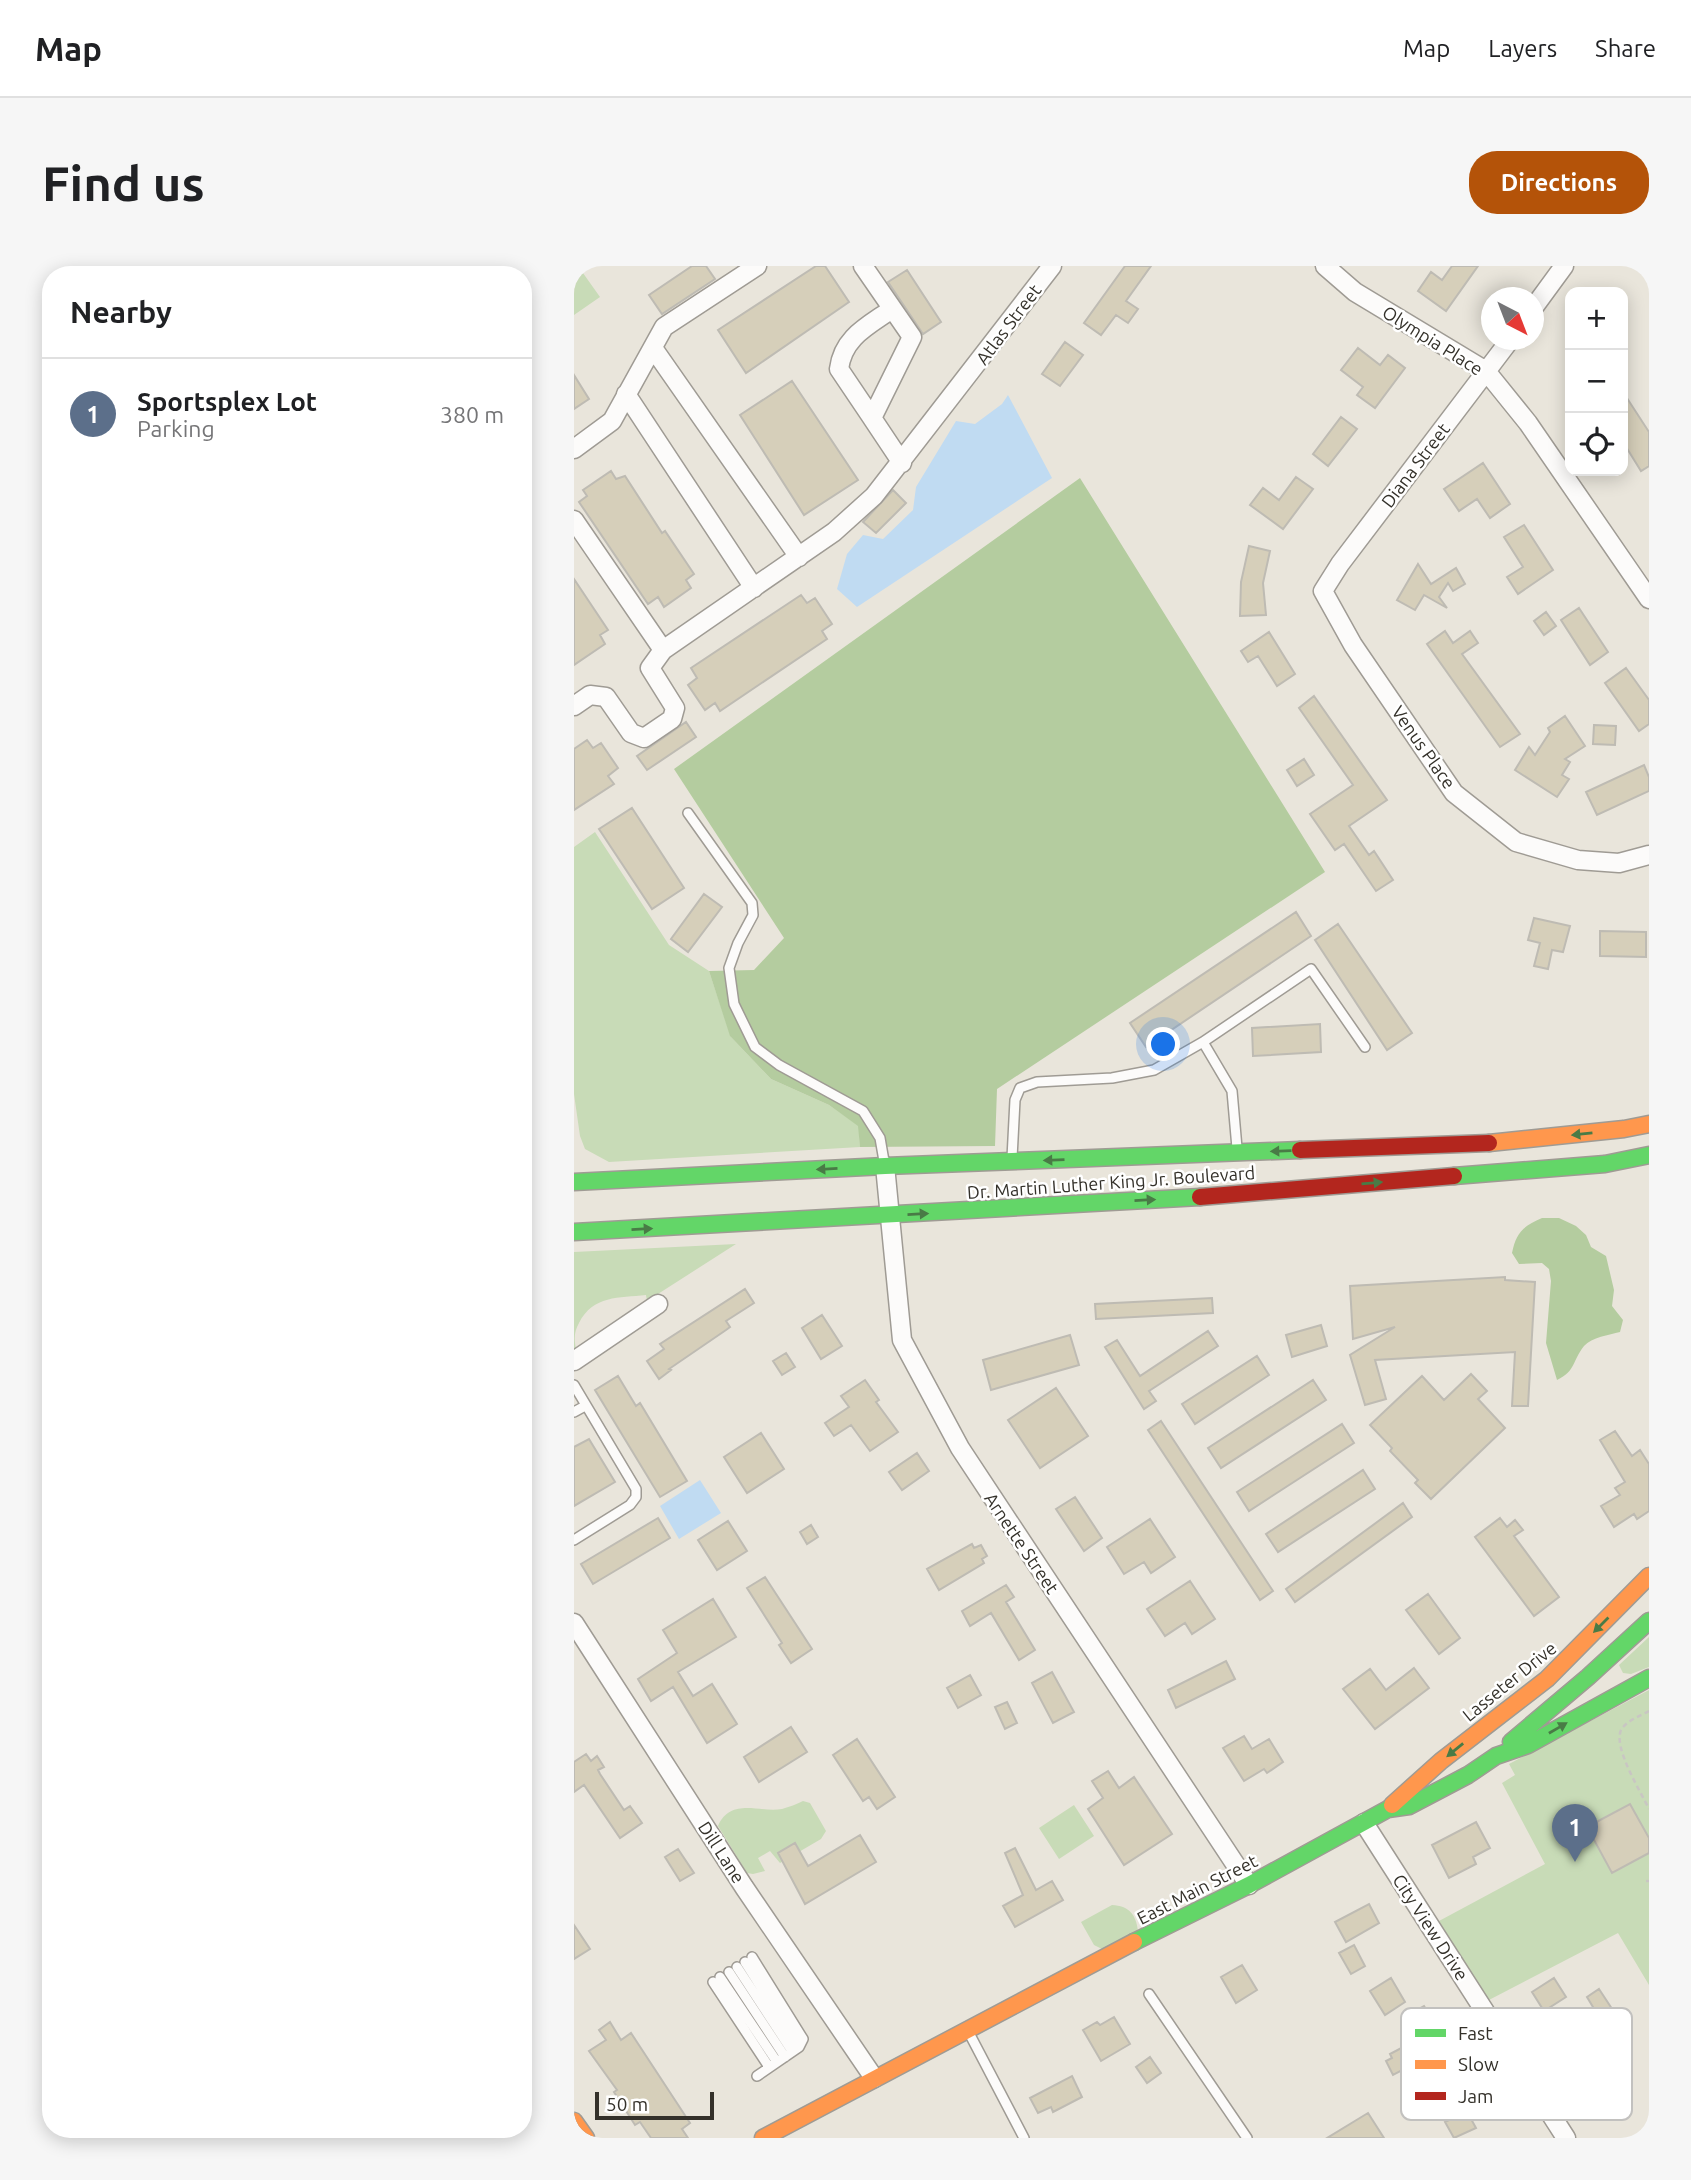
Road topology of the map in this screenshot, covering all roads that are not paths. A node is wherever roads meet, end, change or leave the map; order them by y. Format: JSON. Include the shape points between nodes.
{"nodes":[{"id":1,"x":757,"y":266,"type":"edge"},
{"id":2,"x":863,"y":266,"type":"edge"},
{"id":3,"x":1052,"y":266,"type":"edge"},
{"id":4,"x":1325,"y":266,"type":"edge"},
{"id":5,"x":1564,"y":266,"type":"edge"},
{"id":6,"x":1544,"y":293,"type":"edge"},
{"id":7,"x":892,"y":309,"type":"junction"},
{"id":8,"x":653,"y":348,"type":"junction"},
{"id":9,"x":1502,"y":350,"type":"edge"},
{"id":10,"x":1486,"y":371,"type":"junction"},
{"id":11,"x":626,"y":394,"type":"junction"},
{"id":12,"x":872,"y":418,"type":"junction"},
{"id":13,"x":574,"y":449,"type":"edge"},
{"id":14,"x":902,"y":463,"type":"junction"},
{"id":15,"x":574,"y":520,"type":"edge"},
{"id":16,"x":799,"y":558,"type":"junction"},
{"id":17,"x":754,"y":587,"type":"junction"},
{"id":18,"x":1323,"y":591,"type":"joint"},
{"id":19,"x":1649,"y":599,"type":"edge"},
{"id":20,"x":663,"y":650,"type":"junction"},
{"id":21,"x":574,"y":706,"type":"edge"},
{"id":22,"x":688,"y":813,"type":"dead end"},
{"id":23,"x":1649,"y":855,"type":"edge"},
{"id":24,"x":1203,"y":1042,"type":"junction"},
{"id":25,"x":1365,"y":1047,"type":"dead end"},
{"id":26,"x":1649,"y":1124,"type":"edge"},
{"id":27,"x":1238,"y":1153,"type":"junction"},
{"id":28,"x":1649,"y":1155,"type":"edge"},
{"id":29,"x":1012,"y":1161,"type":"junction"},
{"id":30,"x":885,"y":1166,"type":"junction"},
{"id":31,"x":575,"y":1177,"type":"edge"},
{"id":32,"x":891,"y":1215,"type":"junction"},
{"id":33,"x":574,"y":1232,"type":"edge"},
{"id":34,"x":658,"y":1304,"type":"dead end"},
{"id":35,"x":574,"y":1361,"type":"edge"},
{"id":36,"x":574,"y":1385,"type":"edge"},
{"id":37,"x":586,"y":1406,"type":"junction"},
{"id":38,"x":574,"y":1412,"type":"edge"},
{"id":39,"x":574,"y":1540,"type":"edge"},
{"id":40,"x":1649,"y":1576,"type":"edge"},
{"id":41,"x":1649,"y":1620,"type":"edge"},
{"id":42,"x":574,"y":1625,"type":"edge"},
{"id":43,"x":1546,"y":1679,"type":"junction"},
{"id":44,"x":1646,"y":1679,"type":"edge"},
{"id":45,"x":1566,"y":1696,"type":"junction"},
{"id":46,"x":1496,"y":1756,"type":"junction"},
{"id":47,"x":1388,"y":1809,"type":"junction"},
{"id":48,"x":1364,"y":1823,"type":"junction"},
{"id":49,"x":1250,"y":1885,"type":"junction"},
{"id":50,"x":733,"y":1970,"type":"junction"},
{"id":51,"x":1149,"y":1994,"type":"dead end"},
{"id":52,"x":1483,"y":2008,"type":"edge"},
{"id":53,"x":967,"y":2029,"type":"junction"},
{"id":54,"x":784,"y":2057,"type":"junction"},
{"id":55,"x":757,"y":2076,"type":"dead end"},
{"id":56,"x":874,"y":2078,"type":"junction"},
{"id":57,"x":1554,"y":2120,"type":"edge"},
{"id":58,"x":574,"y":2121,"type":"edge"},
{"id":59,"x":1245,"y":2135,"type":"edge"},
{"id":60,"x":586,"y":2138,"type":"edge"},
{"id":61,"x":763,"y":2138,"type":"edge"},
{"id":62,"x":1024,"y":2138,"type":"edge"},
{"id":63,"x":1232,"y":2138,"type":"edge"},
{"id":64,"x":1566,"y":2138,"type":"edge"}],
"edges":[{"from":1,"to":8,"type":"street","via":[[664,327]]},
{"from":2,"to":7,"type":"street"},
{"from":3,"to":14,"type":"street","name":"Atlas Street"},
{"from":4,"to":10,"type":"street","name":"Olympia Place","via":[[1355,292]]},
{"from":5,"to":6,"type":"street"},
{"from":7,"to":12,"type":"street","via":[[912,337]]},
{"from":7,"to":12,"type":"street","via":[[850,341],[841,354],[839,369]]},
{"from":8,"to":11,"type":"street"},
{"from":8,"to":16,"type":"street"},
{"from":9,"to":10,"type":"street","name":"Diana Street"},
{"from":10,"to":18,"type":"street","name":"Diana Street"},
{"from":10,"to":19,"type":"street","name":"Olympia Place","via":[[1528,423]]},
{"from":11,"to":13,"type":"street","via":[[612,421]]},
{"from":11,"to":17,"type":"street"},
{"from":12,"to":14,"type":"street"},
{"from":14,"to":16,"type":"street","name":"Atlas Street","via":[[874,496]]},
{"from":15,"to":20,"type":"street"},
{"from":16,"to":17,"type":"street","name":"Atlas Street"},
{"from":17,"to":20,"type":"street","name":"Atlas Street"},
{"from":18,"to":23,"type":"street","name":"Venus Place","via":[[1353,645],[1454,793],[1516,842],[1578,860],[1619,863]]},
{"from":20,"to":21,"type":"street","via":[[650,668],[675,708],[672,719],[644,738],[631,733],[606,697],[590,695]]},
{"from":22,"to":30,"type":"lane","via":[[752,903],[753,915],[729,968],[734,1004],[755,1047],[863,1111],[880,1138]]},
{"from":24,"to":25,"type":"lane","via":[[1311,969]]},
{"from":24,"to":27,"type":"lane","via":[[1232,1091]]},
{"from":24,"to":29,"type":"lane","via":[[1154,1070],[1112,1078],[1037,1082],[1020,1088],[1015,1100]]},
{"from":26,"to":27,"type":"main road","name":"Dr. Martin Luther King Jr. Boulevard","one_way":true,"via":[[1489,1143]]},
{"from":27,"to":29,"type":"main road","name":"Dr. Martin Luther King Jr. Boulevard","one_way":true},
{"from":32,"to":28,"type":"main road","name":"Dr. Martin Luther King Jr. Boulevard","one_way":true,"via":[[1231,1195],[1605,1164]]},
{"from":29,"to":30,"type":"main road","name":"Dr. Martin Luther King Jr. Boulevard"},
{"from":30,"to":31,"type":"main road","name":"Dr. Martin Luther King Jr. Boulevard","one_way":true},
{"from":30,"to":32,"type":"street","name":"Arnette Street"},
{"from":33,"to":32,"type":"main road","name":"Dr. Martin Luther King Jr. Boulevard","one_way":true},
{"from":32,"to":49,"type":"street","name":"Arnette Street","via":[[902,1339],[960,1448]]},
{"from":34,"to":35,"type":"street"},
{"from":36,"to":37,"type":"lane"},
{"from":37,"to":38,"type":"lane"},
{"from":37,"to":39,"type":"lane","via":[[636,1489],[636,1497]]},
{"from":40,"to":43,"type":"main road","name":"Lasseter Drive","one_way":true},
{"from":41,"to":45,"type":"main road"},
{"from":42,"to":56,"type":"street","name":"Dill Lane"},
{"from":43,"to":45,"type":"main road"},
{"from":43,"to":47,"type":"main road","name":"Lasseter Drive","one_way":true},
{"from":44,"to":45,"type":"main road"},
{"from":46,"to":44,"type":"main road","name":"East Main Street","one_way":true,"via":[[1528,1745]]},
{"from":45,"to":46,"type":"main road"},
{"from":46,"to":47,"type":"main road","name":"East Main Street","via":[[1409,1806]]},
{"from":47,"to":48,"type":"main road","name":"East Main Street"},
{"from":48,"to":49,"type":"main road","name":"East Main Street"},
{"from":48,"to":52,"type":"street","name":"City View Drive"},
{"from":49,"to":53,"type":"main road","name":"East Main Street"},
{"from":50,"to":54,"type":"lane"},
{"from":50,"to":54,"type":"lane"},
{"from":50,"to":54,"type":"lane","via":[[803,2039]]},
{"from":51,"to":59,"type":"lane"},
{"from":53,"to":56,"type":"main road","name":"East Main Street"},
{"from":53,"to":62,"type":"lane"},
{"from":54,"to":55,"type":"lane"},
{"from":56,"to":61,"type":"main road","name":"East Main Street"},
{"from":57,"to":64,"type":"street","name":"City View Drive"},
{"from":58,"to":60,"type":"main road"},
{"from":59,"to":63,"type":"lane"}]}
